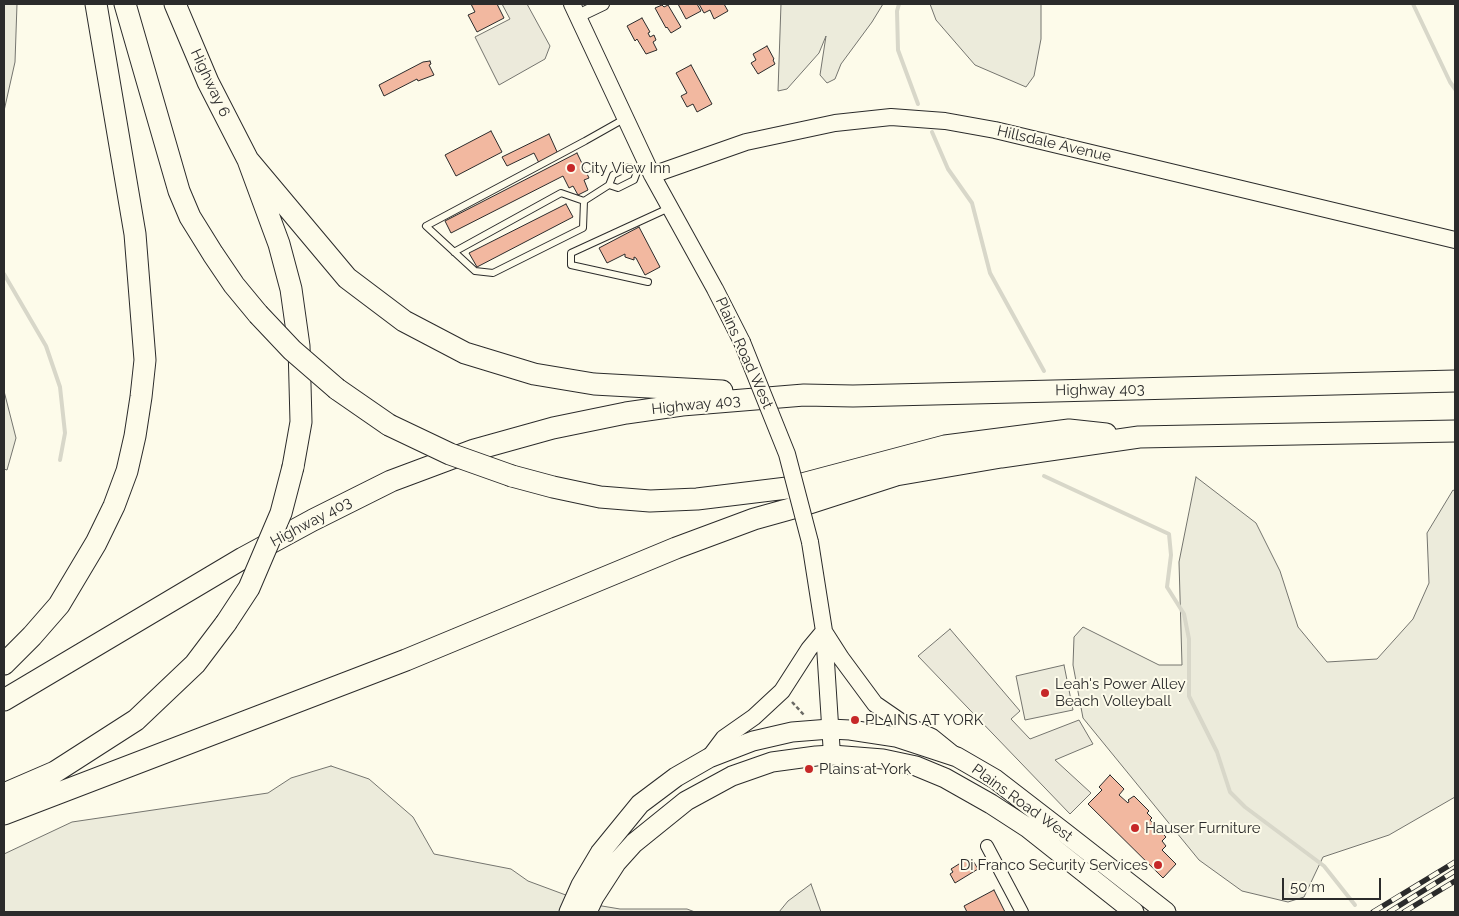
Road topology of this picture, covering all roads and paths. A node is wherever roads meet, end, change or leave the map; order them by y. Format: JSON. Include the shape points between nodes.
{"nodes":[{"id":1,"x":96,"y":4,"type":"edge"},
{"id":2,"x":124,"y":4,"type":"edge"},
{"id":3,"x":174,"y":4,"type":"edge"},
{"id":4,"x":603,"y":4,"type":"edge"},
{"id":5,"x":575,"y":10,"type":"edge"},
{"id":6,"x":626,"y":118,"type":"junction"},
{"id":7,"x":248,"y":160,"type":"junction"},
{"id":8,"x":646,"y":171,"type":"junction"},
{"id":9,"x":610,"y":185,"type":"junction"},
{"id":10,"x":584,"y":201,"type":"junction"},
{"id":11,"x":670,"y":208,"type":"junction"},
{"id":12,"x":1455,"y":240,"type":"edge"},
{"id":13,"x":454,"y":252,"type":"junction"},
{"id":14,"x":648,"y":282,"type":"dead end"},
{"id":15,"x":1455,"y":381,"type":"edge"},
{"id":16,"x":804,"y":395,"type":"junction"},
{"id":17,"x":1455,"y":431,"type":"edge"},
{"id":18,"x":1139,"y":437,"type":"junction"},
{"id":19,"x":824,"y":631,"type":"junction"},
{"id":20,"x":4,"y":664,"type":"edge"},
{"id":21,"x":4,"y":700,"type":"edge"},
{"id":22,"x":830,"y":729,"type":"junction"},
{"id":23,"x":832,"y":755,"type":"junction"},
{"id":24,"x":957,"y":757,"type":"junction"},
{"id":25,"x":709,"y":758,"type":"junction"},
{"id":26,"x":4,"y":794,"type":"edge"},
{"id":27,"x":4,"y":814,"type":"edge"},
{"id":28,"x":987,"y":846,"type":"dead end"},
{"id":29,"x":587,"y":898,"type":"edge"},
{"id":30,"x":569,"y":912,"type":"edge"},
{"id":31,"x":1022,"y":912,"type":"edge"},
{"id":32,"x":1134,"y":912,"type":"edge"},
{"id":33,"x":1166,"y":912,"type":"edge"}],
"edges":[{"from":1,"to":20,"type":"highway","via":[[135,234],[144,360],[137,426],[127,471],[114,506],[80,572],[59,605]]},
{"from":2,"to":18,"type":"highway","bridge":true,"via":[[179,191],[190,216],[234,285],[292,350],[337,389],[389,425],[450,454],[553,488],[600,497],[650,501],[787,488],[945,446],[1069,430]]},
{"from":3,"to":7,"type":"highway","name":"Highway 6","via":[[208,82]]},
{"from":4,"to":5,"type":"street"},
{"from":5,"to":6,"type":"main road","name":"Plains Road West"},
{"from":6,"to":8,"type":"main road","name":"Plains Road West"},
{"from":6,"to":13,"type":"lane","via":[[426,226]]},
{"from":7,"to":16,"type":"highway","via":[[346,278],[404,321],[465,353],[534,374],[594,384]]},
{"from":7,"to":26,"type":"highway","bridge":true,"via":[[292,289],[299,346],[301,422],[281,513],[249,588],[194,664],[136,720],[56,772]]},
{"from":8,"to":9,"type":"lane","via":[[618,188]]},
{"from":8,"to":9,"type":"lane","via":[[629,167],[613,176]]},
{"from":8,"to":11,"type":"main road","name":"Plains Road West"},
{"from":8,"to":12,"type":"main road","name":"Hillsdale Avenue","via":[[746,142],[835,122],[891,117],[936,120],[995,130]]},
{"from":9,"to":10,"type":"lane"},
{"from":10,"to":13,"type":"lane","via":[[561,193]]},
{"from":10,"to":13,"type":"lane","via":[[583,228],[493,273],[475,271]]},
{"from":11,"to":14,"type":"lane","via":[[571,253],[571,265]]},
{"from":11,"to":19,"type":"main road","name":"Plains Road West","bridge":true,"via":[[742,342],[787,454],[810,542]]},
{"from":15,"to":16,"type":"highway","name":"Highway 403"},
{"from":16,"to":21,"type":"highway","name":"Highway 403","via":[[682,405],[553,428],[474,450],[391,481],[243,558]]},
{"from":17,"to":18,"type":"highway"},
{"from":18,"to":27,"type":"highway","via":[[896,475],[754,519],[406,660]]},
{"from":19,"to":22,"type":"main road","name":"Plains Road West"},
{"from":19,"to":24,"type":"main road","via":[[875,704]]},
{"from":19,"to":25,"type":"main road","via":[[782,691],[754,717],[724,738]]},
{"from":22,"to":23,"type":"main road","name":"Plains Road West"},
{"from":22,"to":24,"type":"main road","name":"Plains Road West","via":[[896,737]]},
{"from":22,"to":25,"type":"main road","via":[[792,732],[753,741]]},
{"from":23,"to":29,"type":"main road","via":[[772,762],[732,776],[686,801],[634,844]]},
{"from":23,"to":32,"type":"main road","name":"Plains Road West","via":[[884,759],[916,766],[945,778],[1028,828]]},
{"from":24,"to":33,"type":"main road","name":"Plains Road West","via":[[995,779]]},
{"from":25,"to":29,"type":"main road","via":[[640,804],[600,854]]},
{"from":28,"to":31,"type":"street"},
{"from":29,"to":30,"type":"main road"}]}
